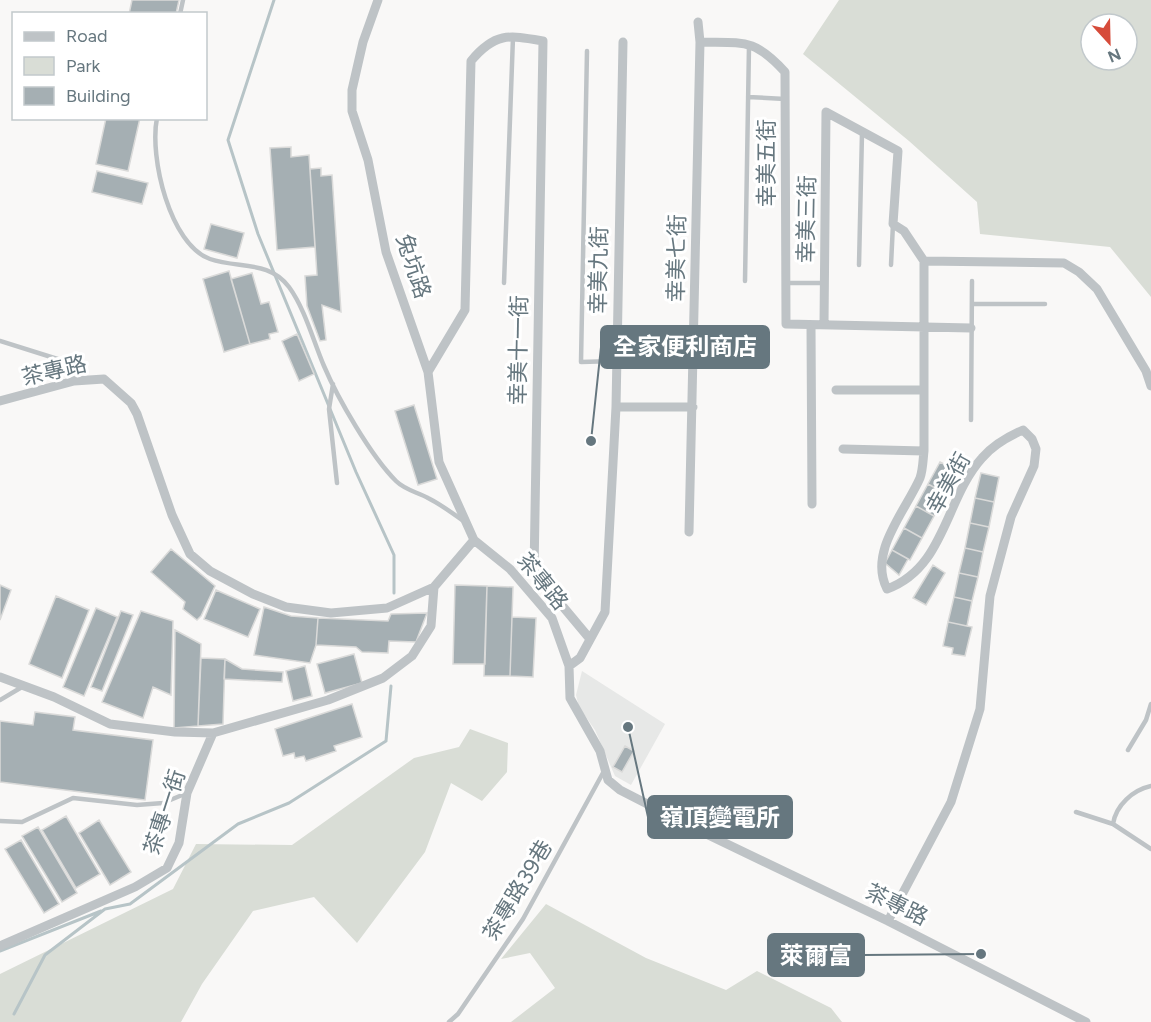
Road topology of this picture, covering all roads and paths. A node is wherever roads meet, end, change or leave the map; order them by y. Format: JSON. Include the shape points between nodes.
{"nodes":[{"id":1,"x":378,"y":0,"type":"edge"},
{"id":2,"x":698,"y":22,"type":"dead end"},
{"id":3,"x":513,"y":36,"type":"junction"},
{"id":4,"x":623,"y":42,"type":"dead end"},
{"id":5,"x":700,"y":42,"type":"junction"},
{"id":6,"x":749,"y":43,"type":"junction"},
{"id":7,"x":587,"y":51,"type":"dead end"},
{"id":8,"x":748,"y":97,"type":"junction"},
{"id":9,"x":785,"y":99,"type":"junction"},
{"id":10,"x":157,"y":120,"type":"edge"},
{"id":11,"x":862,"y":132,"type":"junction"},
{"id":12,"x":893,"y":224,"type":"junction"},
{"id":13,"x":924,"y":261,"type":"junction"},
{"id":14,"x":860,"y":265,"type":"dead end"},
{"id":15,"x":891,"y":265,"type":"dead end"},
{"id":16,"x":745,"y":280,"type":"dead end"},
{"id":17,"x":972,"y":281,"type":"dead end"},
{"id":18,"x":504,"y":283,"type":"dead end"},
{"id":19,"x":786,"y":283,"type":"junction"},
{"id":20,"x":824,"y":283,"type":"junction"},
{"id":21,"x":974,"y":304,"type":"junction"},
{"id":22,"x":1045,"y":304,"type":"dead end"},
{"id":23,"x":812,"y":326,"type":"junction"},
{"id":24,"x":824,"y":326,"type":"junction"},
{"id":25,"x":923,"y":328,"type":"junction"},
{"id":26,"x":971,"y":328,"type":"junction"},
{"id":27,"x":0,"y":341,"type":"edge"},
{"id":28,"x":615,"y":361,"type":"junction"},
{"id":29,"x":428,"y":372,"type":"junction"},
{"id":30,"x":74,"y":381,"type":"junction"},
{"id":31,"x":333,"y":384,"type":"junction"},
{"id":32,"x":1151,"y":386,"type":"edge"},
{"id":33,"x":836,"y":390,"type":"dead end"},
{"id":34,"x":923,"y":390,"type":"junction"},
{"id":35,"x":0,"y":401,"type":"edge"},
{"id":36,"x":615,"y":406,"type":"junction"},
{"id":37,"x":693,"y":407,"type":"junction"},
{"id":38,"x":971,"y":420,"type":"dead end"},
{"id":39,"x":843,"y":449,"type":"dead end"},
{"id":40,"x":924,"y":451,"type":"junction"},
{"id":41,"x":337,"y":483,"type":"dead end"},
{"id":42,"x":812,"y":504,"type":"dead end"},
{"id":43,"x":465,"y":522,"type":"junction"},
{"id":44,"x":689,"y":532,"type":"dead end"},
{"id":45,"x":474,"y":540,"type":"junction"},
{"id":46,"x":434,"y":587,"type":"junction"},
{"id":47,"x":590,"y":639,"type":"junction"},
{"id":48,"x":569,"y":666,"type":"junction"},
{"id":49,"x":0,"y":677,"type":"edge"},
{"id":50,"x":24,"y":686,"type":"junction"},
{"id":51,"x":0,"y":700,"type":"edge"},
{"id":52,"x":1151,"y":704,"type":"edge"},
{"id":53,"x":1149,"y":721,"type":"edge"},
{"id":54,"x":213,"y":733,"type":"junction"},
{"id":55,"x":1128,"y":750,"type":"dead end"},
{"id":56,"x":605,"y":768,"type":"junction"},
{"id":57,"x":1151,"y":786,"type":"edge"},
{"id":58,"x":187,"y":793,"type":"junction"},
{"id":59,"x":1076,"y":812,"type":"dead end"},
{"id":60,"x":0,"y":821,"type":"edge"},
{"id":61,"x":1113,"y":824,"type":"junction"},
{"id":62,"x":1151,"y":849,"type":"edge"},
{"id":63,"x":888,"y":921,"type":"junction"},
{"id":64,"x":0,"y":946,"type":"edge"},
{"id":65,"x":449,"y":1022,"type":"edge"},
{"id":66,"x":1086,"y":1022,"type":"edge"}],
"edges":[{"from":1,"to":29,"type":"street","name":"兔坑路","via":[[363,42],[352,90],[352,111],[368,160],[386,252]]},
{"from":2,"to":5,"type":"street","name":"幸美七街"},
{"from":3,"to":18,"type":"lane"},
{"from":3,"to":29,"type":"street","via":[[486,43],[471,60],[465,310]]},
{"from":3,"to":47,"type":"street","name":"幸美十一街","via":[[543,41],[534,572]]},
{"from":4,"to":28,"type":"street","name":"幸美九街"},
{"from":5,"to":6,"type":"street"},
{"from":5,"to":37,"type":"street","name":"幸美七街"},
{"from":6,"to":8,"type":"lane"},
{"from":6,"to":9,"type":"street","name":"幸美五街","via":[[766,52],[785,72]]},
{"from":7,"to":28,"type":"lane","via":[[581,363]]},
{"from":8,"to":9,"type":"lane"},
{"from":8,"to":16,"type":"lane"},
{"from":9,"to":19,"type":"street","name":"幸美五街"},
{"from":10,"to":31,"type":"lane","via":[[156,160],[178,229],[191,249],[210,259],[277,273],[290,288]]},
{"from":11,"to":12,"type":"street","via":[[898,151]]},
{"from":11,"to":14,"type":"lane"},
{"from":11,"to":20,"type":"street","name":"幸美三街","via":[[826,112]]},
{"from":12,"to":13,"type":"street","via":[[904,231]]},
{"from":12,"to":15,"type":"lane"},
{"from":13,"to":25,"type":"street","name":"幸美街"},
{"from":13,"to":32,"type":"street","via":[[1064,263],[1097,289],[1146,370]]},
{"from":17,"to":21,"type":"lane"},
{"from":19,"to":20,"type":"lane"},
{"from":19,"to":23,"type":"street","name":"幸美五街","via":[[786,324]]},
{"from":20,"to":24,"type":"street","name":"幸美三街"},
{"from":21,"to":22,"type":"lane"},
{"from":21,"to":26,"type":"lane"},
{"from":23,"to":24,"type":"street"},
{"from":23,"to":42,"type":"street"},
{"from":24,"to":25,"type":"street"},
{"from":25,"to":26,"type":"street"},
{"from":25,"to":34,"type":"street","name":"幸美街"},
{"from":26,"to":38,"type":"lane"},
{"from":27,"to":30,"type":"lane","via":[[67,362]]},
{"from":28,"to":36,"type":"street","name":"幸美九街"},
{"from":29,"to":43,"type":"street","name":"兔坑路","via":[[439,462]]},
{"from":30,"to":35,"type":"street","name":"茶專路"},
{"from":30,"to":46,"type":"street","name":"茶專路","via":[[104,379],[131,403],[190,554],[210,572],[286,607],[331,613],[387,608]]},
{"from":31,"to":41,"type":"lane","via":[[329,409]]},
{"from":31,"to":43,"type":"lane","via":[[397,483]]},
{"from":33,"to":34,"type":"street"},
{"from":34,"to":40,"type":"street","name":"幸美街"},
{"from":36,"to":37,"type":"street"},
{"from":36,"to":47,"type":"street","name":"幸美九街","via":[[605,612]]},
{"from":37,"to":44,"type":"street","name":"幸美七街"},
{"from":39,"to":40,"type":"street"},
{"from":40,"to":63,"type":"street","name":"幸美街","via":[[921,475],[885,546],[880,575],[887,589],[915,575],[945,529],[980,460],[1023,430],[1036,449],[1034,466],[1011,517],[990,596],[980,709],[955,792]]},
{"from":43,"to":45,"type":"street","name":"兔坑路"},
{"from":45,"to":46,"type":"street","name":"茶專路"},
{"from":45,"to":48,"type":"street","name":"茶專路","via":[[510,569],[552,618]]},
{"from":46,"to":54,"type":"street","via":[[431,626],[412,656],[383,678],[328,700]]},
{"from":47,"to":48,"type":"street","name":"幸美九街","via":[[580,658]]},
{"from":48,"to":56,"type":"street","name":"茶專路","via":[[570,698],[600,751]]},
{"from":49,"to":50,"type":"street"},
{"from":50,"to":51,"type":"lane"},
{"from":50,"to":54,"type":"street","via":[[110,724]]},
{"from":52,"to":53,"type":"lane"},
{"from":53,"to":55,"type":"lane"},
{"from":54,"to":58,"type":"street","name":"茶專一街"},
{"from":56,"to":63,"type":"street","name":"茶專路","via":[[608,780],[620,790]]},
{"from":56,"to":65,"type":"lane","name":"茶專路39巷","via":[[523,919]]},
{"from":57,"to":61,"type":"lane","via":[[1134,791],[1122,804]]},
{"from":58,"to":60,"type":"lane","via":[[163,803],[137,805],[73,798],[22,822]]},
{"from":58,"to":64,"type":"street","name":"茶專一街","via":[[179,843],[167,868],[135,887]]},
{"from":59,"to":61,"type":"lane"},
{"from":61,"to":62,"type":"lane"},
{"from":63,"to":66,"type":"street","name":"茶專路"}]}
